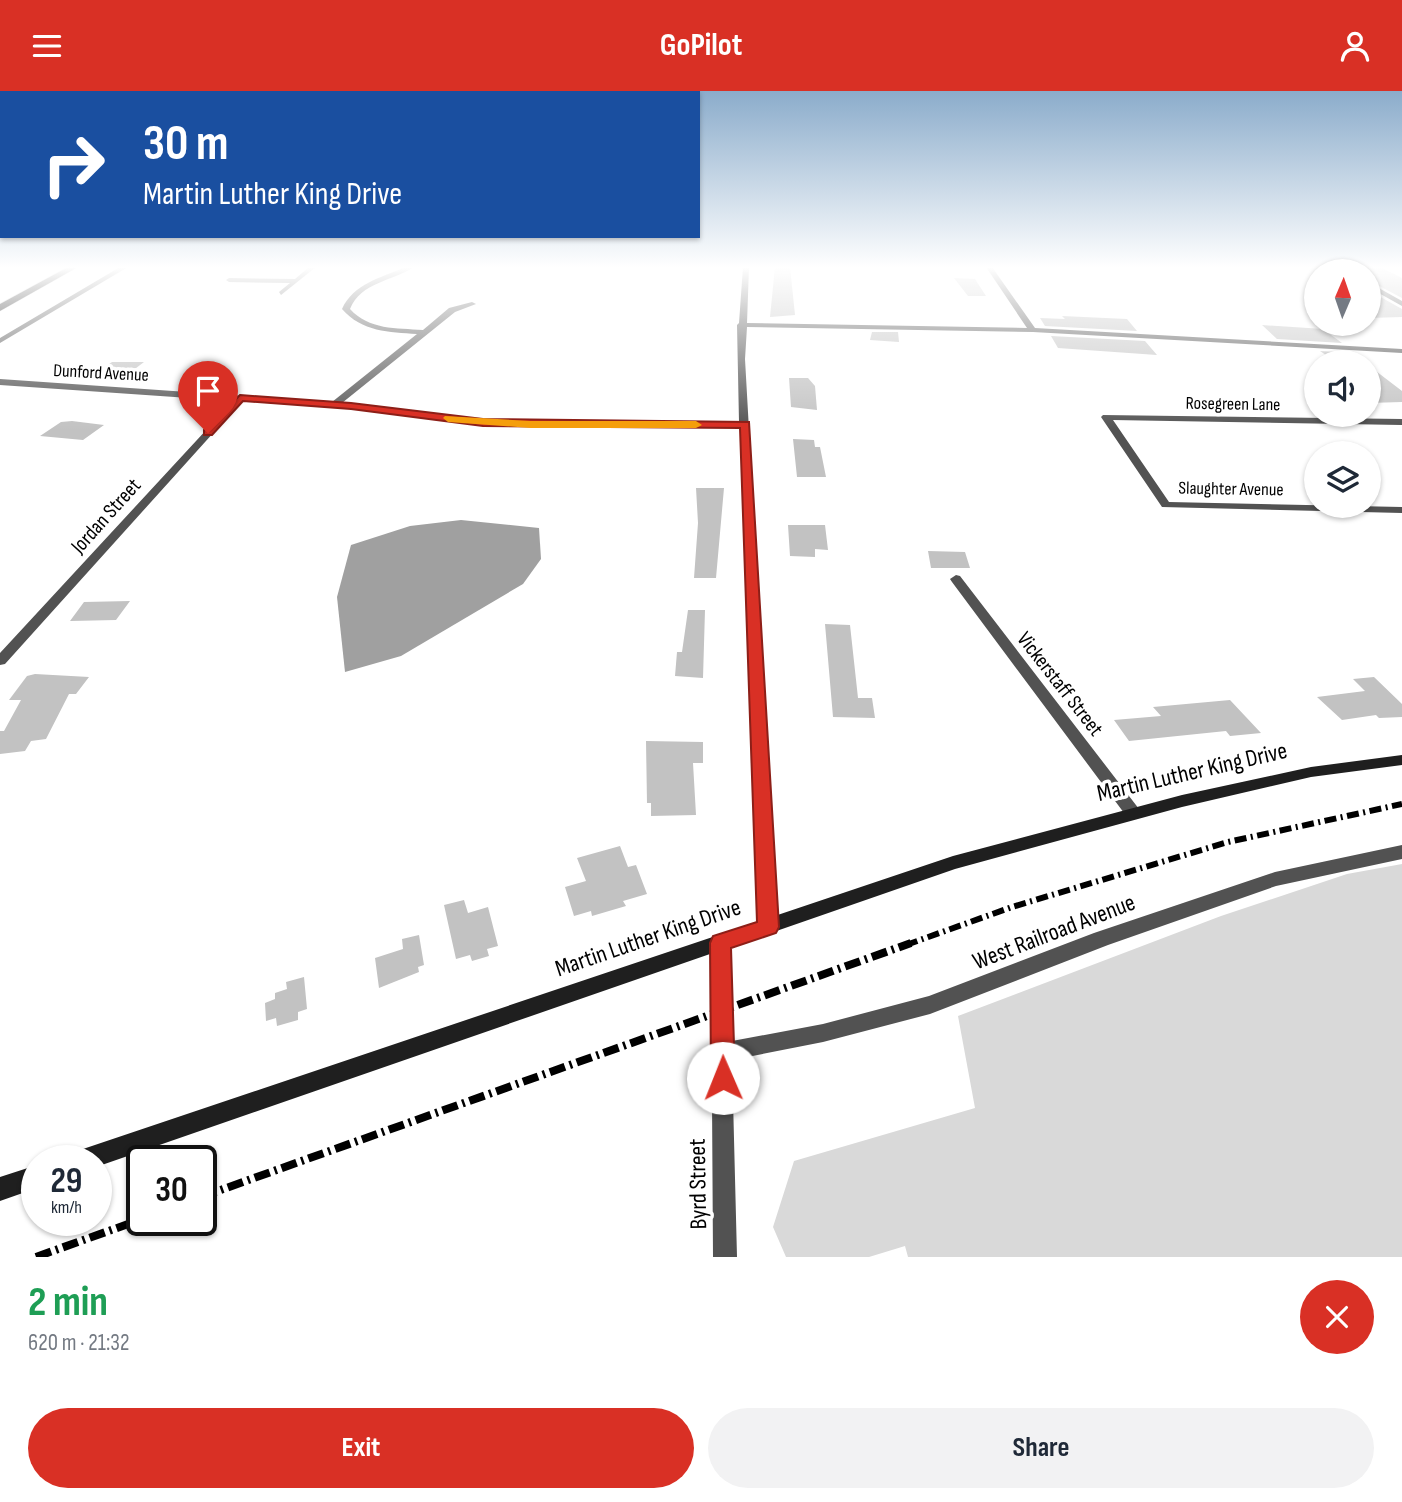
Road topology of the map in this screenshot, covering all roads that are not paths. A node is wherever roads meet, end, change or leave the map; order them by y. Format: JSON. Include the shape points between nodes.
{"nodes":[{"id":1,"x":33,"y":321,"type":"edge"},
{"id":2,"x":359,"y":321,"type":"edge"},
{"id":3,"x":437,"y":321,"type":"edge"},
{"id":4,"x":741,"y":321,"type":"edge"},
{"id":5,"x":1027,"y":321,"type":"edge"},
{"id":6,"x":741,"y":325,"type":"junction"},
{"id":7,"x":1033,"y":330,"type":"junction"},
{"id":8,"x":423,"y":332,"type":"junction"},
{"id":9,"x":0,"y":341,"type":"edge"},
{"id":10,"x":1402,"y":351,"type":"edge"},
{"id":11,"x":0,"y":382,"type":"edge"},
{"id":12,"x":240,"y":398,"type":"junction"},
{"id":13,"x":335,"y":404,"type":"junction"},
{"id":14,"x":1106,"y":417,"type":"joint"},
{"id":15,"x":1402,"y":422,"type":"edge"},
{"id":16,"x":745,"y":425,"type":"junction"},
{"id":17,"x":1402,"y":510,"type":"edge"},
{"id":18,"x":956,"y":579,"type":"dead end"},
{"id":19,"x":0,"y":661,"type":"edge"},
{"id":20,"x":1402,"y":759,"type":"edge"},
{"id":21,"x":1133,"y":813,"type":"junction"},
{"id":22,"x":1402,"y":852,"type":"edge"},
{"id":23,"x":768,"y":927,"type":"junction"},
{"id":24,"x":720,"y":943,"type":"junction"},
{"id":25,"x":722,"y":1052,"type":"junction"},
{"id":26,"x":112,"y":1150,"type":"edge"},
{"id":27,"x":21,"y":1182,"type":"edge"},
{"id":28,"x":0,"y":1189,"type":"edge"},
{"id":29,"x":725,"y":1257,"type":"edge"}],
"edges":[{"from":1,"to":9,"type":"street"},
{"from":2,"to":8,"type":"street"},
{"from":3,"to":8,"type":"street"},
{"from":4,"to":6,"type":"street"},
{"from":5,"to":7,"type":"street"},
{"from":6,"to":7,"type":"street"},
{"from":6,"to":16,"type":"street"},
{"from":7,"to":10,"type":"street"},
{"from":8,"to":13,"type":"street"},
{"from":11,"to":12,"type":"street","name":"Dunford Avenue"},
{"from":12,"to":13,"type":"street","name":"Dunford Avenue"},
{"from":12,"to":19,"type":"street","name":"Jordan Street"},
{"from":13,"to":16,"type":"street","name":"Dunford Avenue","via":[[483,422]]},
{"from":14,"to":15,"type":"street","name":"Rosegreen Lane"},
{"from":14,"to":17,"type":"street","name":"Slaughter Avenue","via":[[1166,505]]},
{"from":16,"to":23,"type":"street"},
{"from":18,"to":21,"type":"street","name":"Vickerstaff Street"},
{"from":20,"to":21,"type":"main road","name":"Martin Luther King Drive","via":[[1311,772]]},
{"from":21,"to":23,"type":"main road","name":"Martin Luther King Drive","via":[[953,863]]},
{"from":22,"to":25,"type":"street","name":"West Railroad Avenue","via":[[1275,879],[930,1005],[824,1033]]},
{"from":23,"to":24,"type":"main road","name":"Martin Luther King Drive"},
{"from":24,"to":25,"type":"street","name":"Byrd Street"},
{"from":24,"to":26,"type":"main road","name":"Martin Luther King Drive"},
{"from":25,"to":29,"type":"street","name":"Byrd Street"},
{"from":27,"to":28,"type":"main road"}]}
